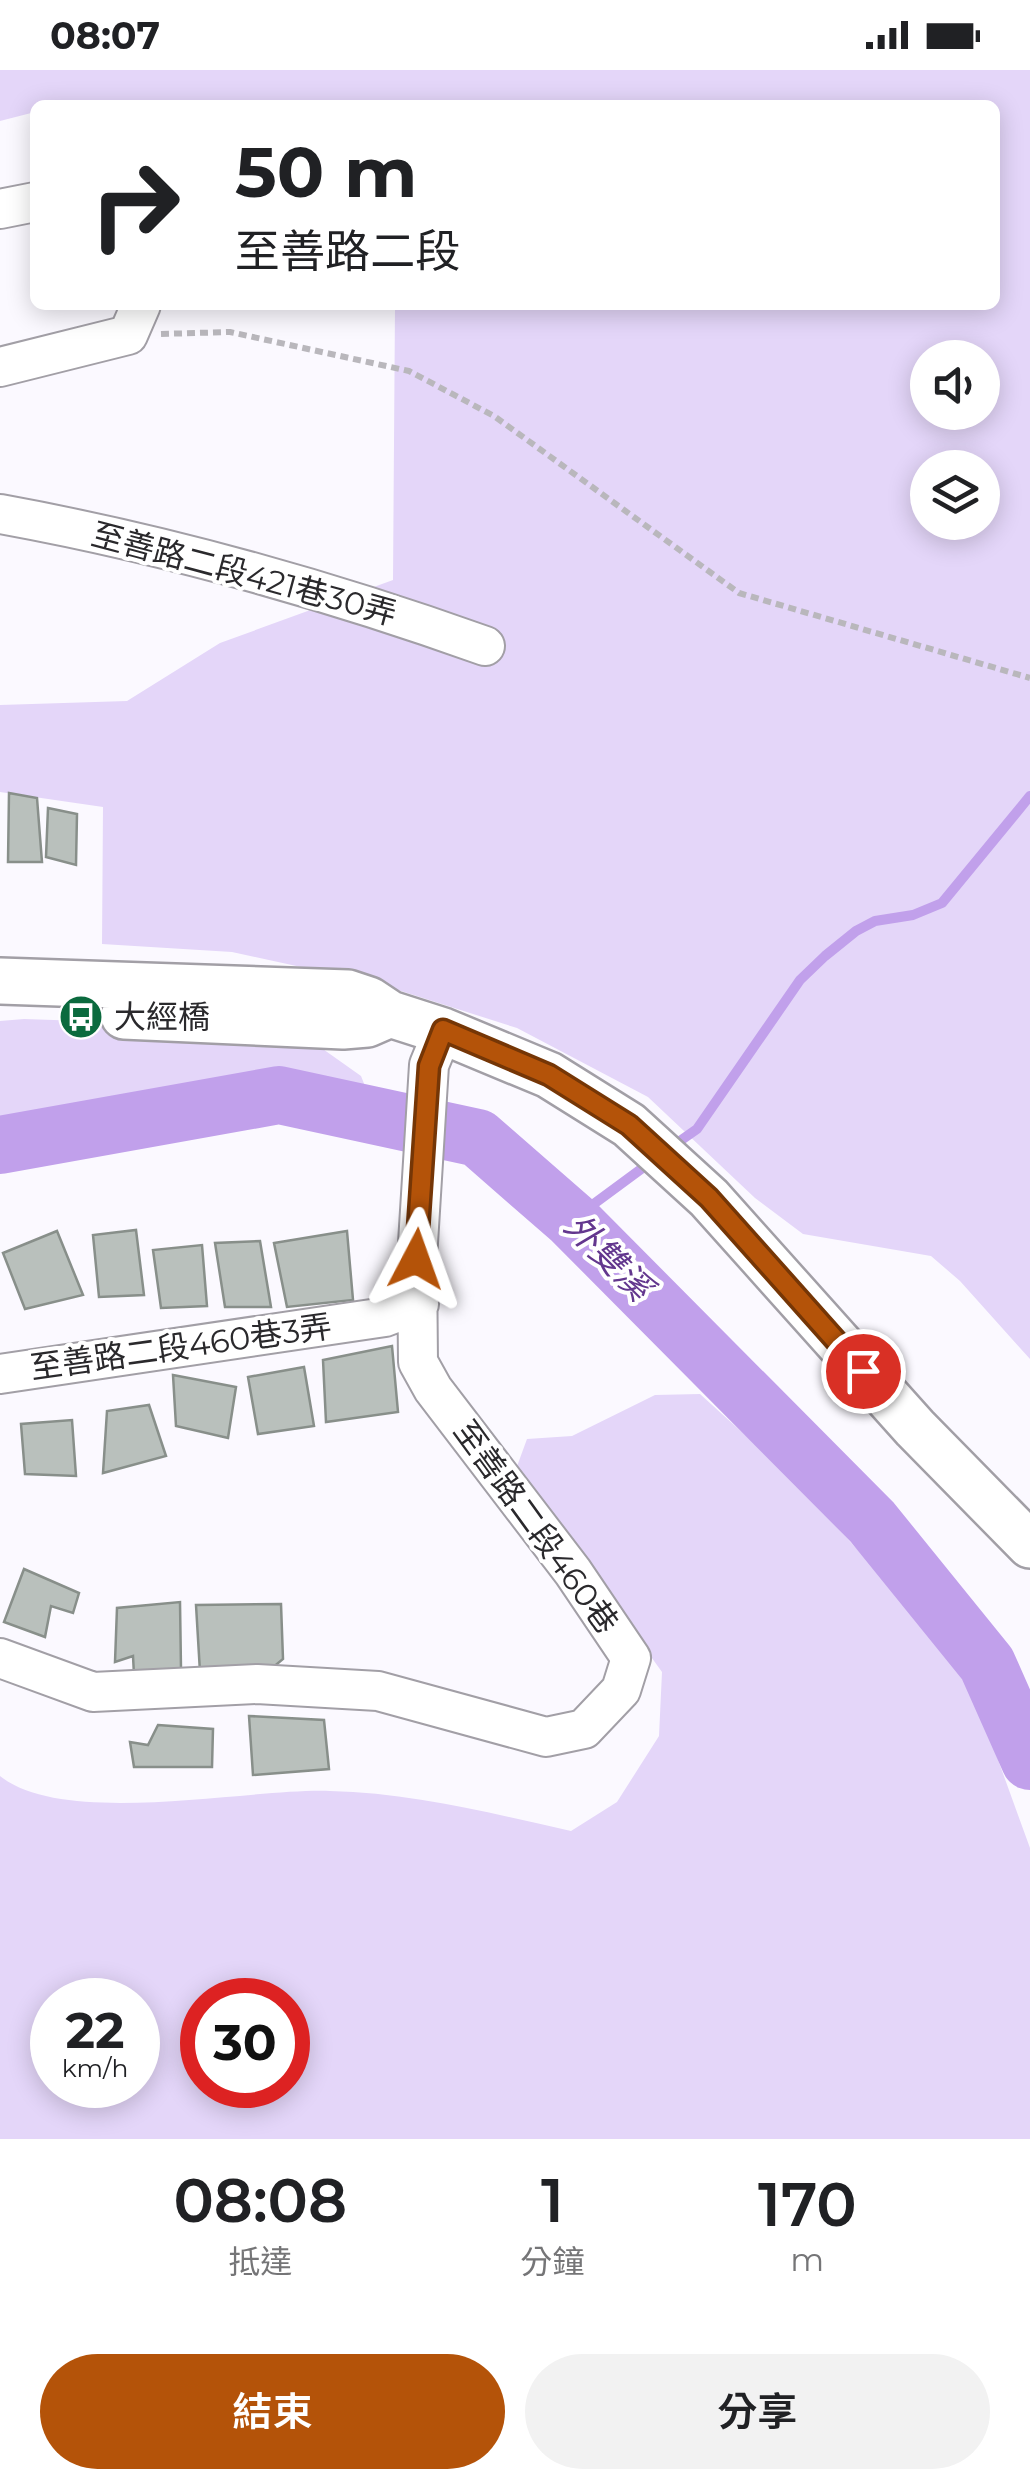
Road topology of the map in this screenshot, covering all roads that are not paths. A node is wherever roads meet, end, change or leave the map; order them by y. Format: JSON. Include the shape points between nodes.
{"nodes":[{"id":1,"x":30,"y":203,"type":"edge"},
{"id":2,"x":0,"y":209,"type":"edge"},
{"id":3,"x":134,"y":320,"type":"edge"},
{"id":4,"x":0,"y":367,"type":"edge"},
{"id":5,"x":0,"y":514,"type":"edge"},
{"id":6,"x":486,"y":646,"type":"dead end"},
{"id":7,"x":0,"y":981,"type":"edge"},
{"id":8,"x":0,"y":1010,"type":"edge"},
{"id":9,"x":390,"y":1014,"type":"junction"},
{"id":10,"x":436,"y":1048,"type":"junction"},
{"id":11,"x":420,"y":1304,"type":"junction"},
{"id":12,"x":0,"y":1374,"type":"edge"},
{"id":13,"x":1030,"y":1545,"type":"edge"},
{"id":14,"x":0,"y":1658,"type":"edge"}],
"edges":[{"from":1,"to":2,"type":"street"},
{"from":3,"to":4,"type":"street"},
{"from":5,"to":6,"type":"street","name":"至善路二段421巷30弄","via":[[372,606]]},
{"from":7,"to":9,"type":"street","via":[[348,993]]},
{"from":8,"to":9,"type":"street","via":[[343,1026]]},
{"from":9,"to":10,"type":"street"},
{"from":10,"to":11,"type":"street","name":"至善路二段460巷","via":[[416,1259]]},
{"from":10,"to":13,"type":"street","via":[[549,1075],[629,1125],[709,1198],[914,1428]]},
{"from":11,"to":12,"type":"street","name":"至善路二段460巷3弄","via":[[385,1317]]},
{"from":11,"to":14,"type":"street","name":"至善路二段460巷","via":[[418,1362],[433,1389],[631,1658],[621,1690],[584,1728],[546,1737],[378,1690],[257,1684],[94,1692]]}]}
